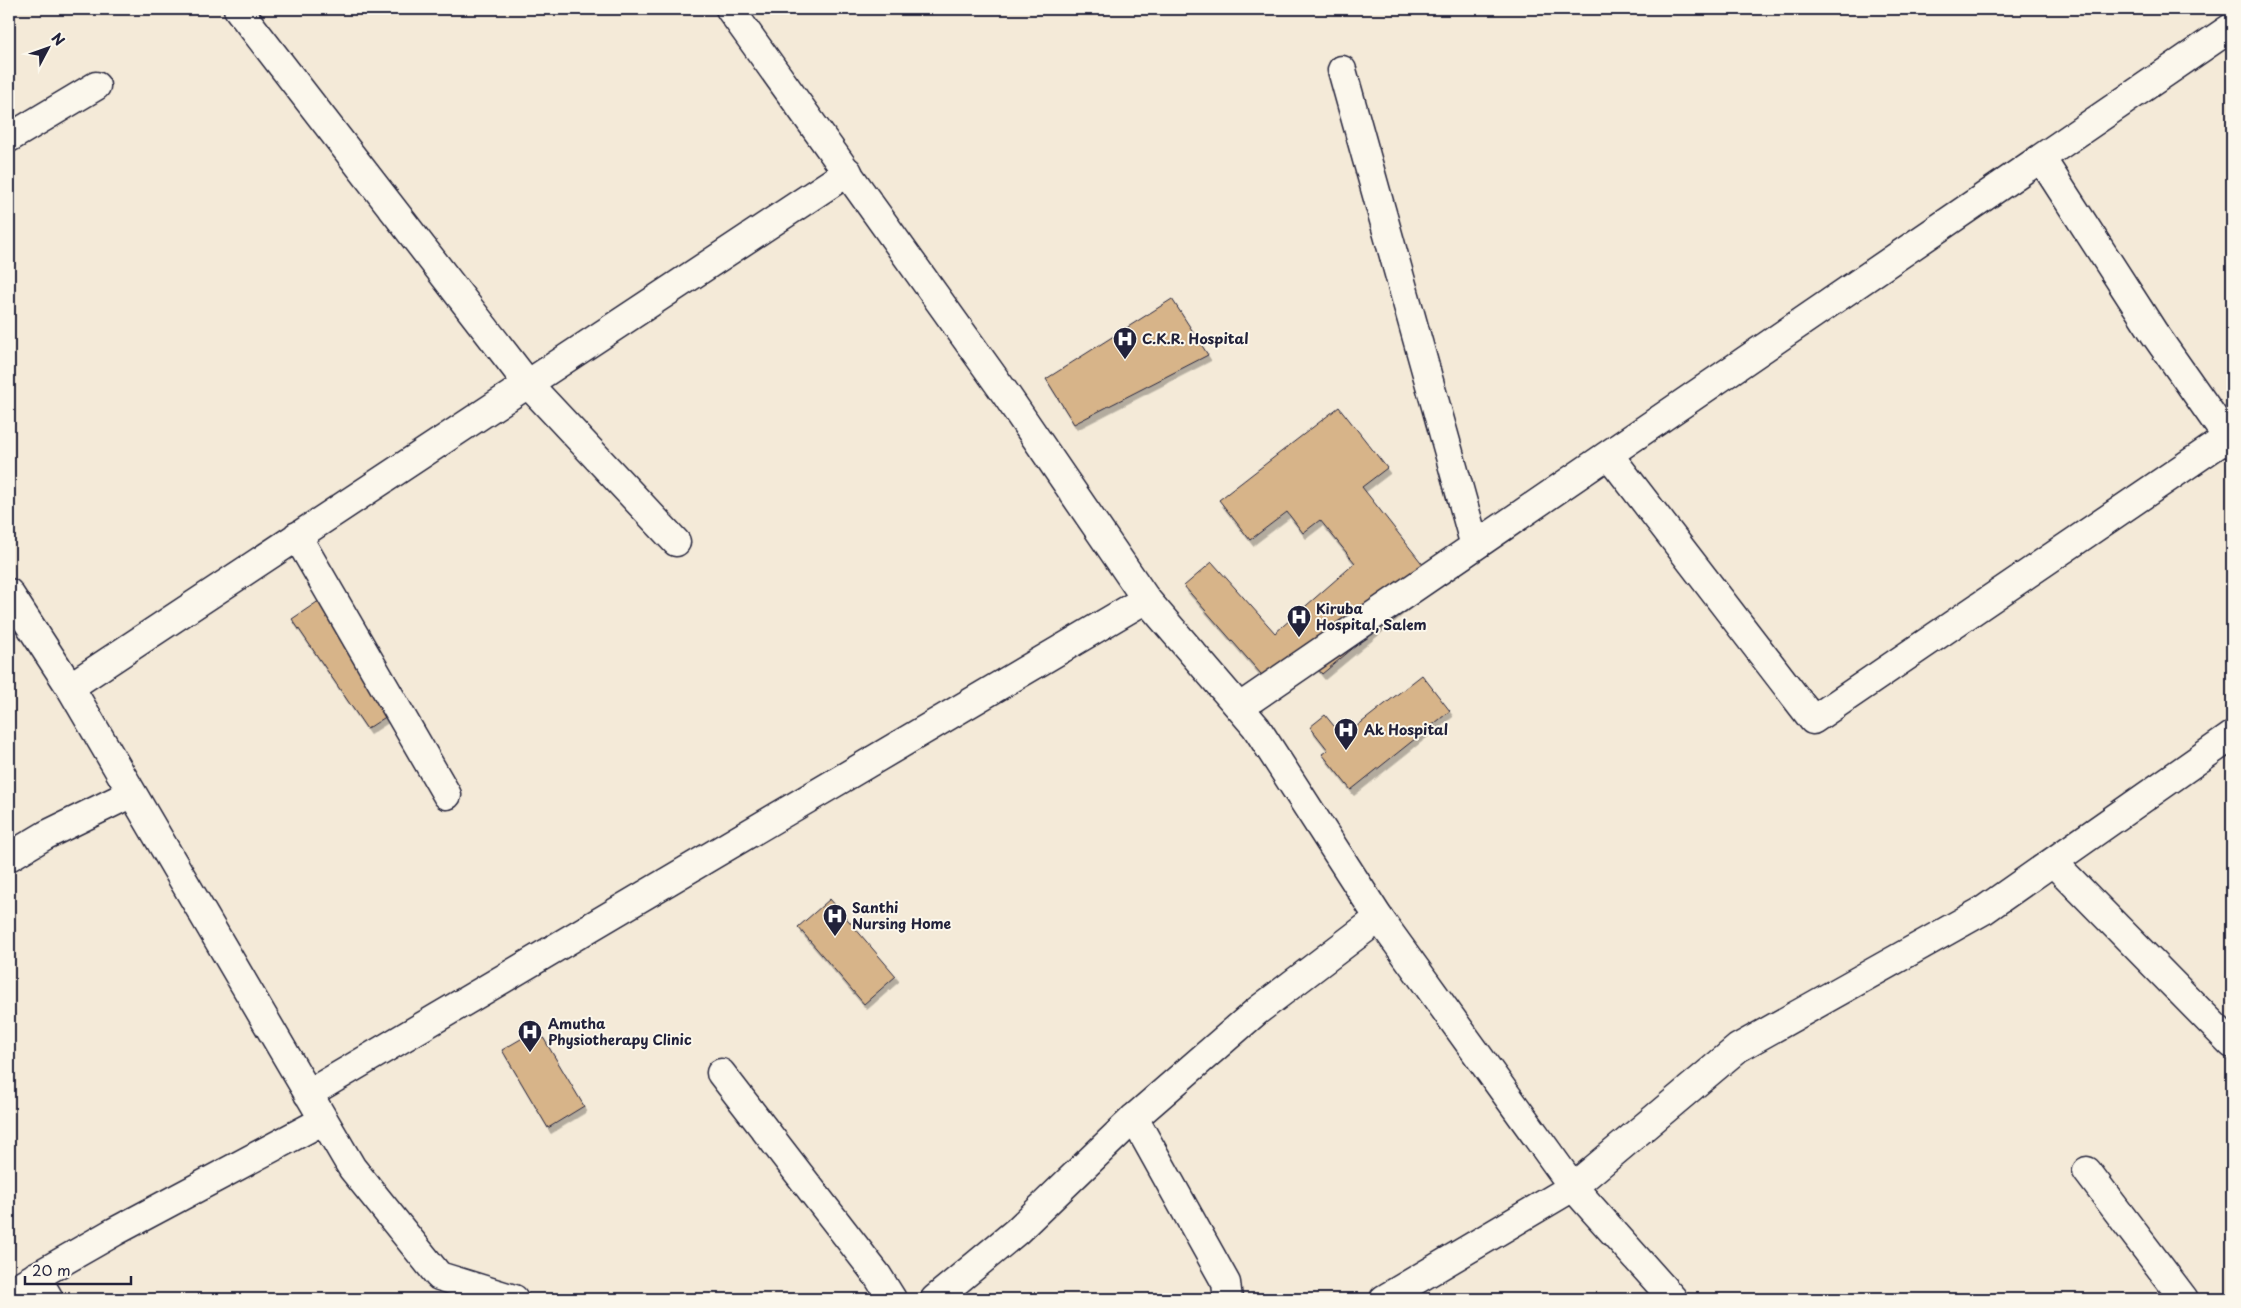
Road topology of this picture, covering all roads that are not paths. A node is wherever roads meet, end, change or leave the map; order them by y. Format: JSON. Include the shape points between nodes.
{"nodes":[{"id":1,"x":238,"y":9,"type":"edge"},
{"id":2,"x":730,"y":9,"type":"edge"},
{"id":3,"x":2232,"y":27,"type":"edge"},
{"id":4,"x":1342,"y":70,"type":"dead end"},
{"id":5,"x":96,"y":86,"type":"dead end"},
{"id":6,"x":9,"y":138,"type":"edge"},
{"id":7,"x":2041,"y":158,"type":"junction"},
{"id":8,"x":848,"y":172,"type":"junction"},
{"id":9,"x":528,"y":384,"type":"junction"},
{"id":10,"x":2230,"y":440,"type":"edge"},
{"id":11,"x":1609,"y":455,"type":"junction"},
{"id":12,"x":297,"y":536,"type":"junction"},
{"id":13,"x":676,"y":542,"type":"dead end"},
{"id":14,"x":1475,"y":546,"type":"junction"},
{"id":15,"x":9,"y":593,"type":"edge"},
{"id":16,"x":1146,"y":599,"type":"junction"},
{"id":17,"x":70,"y":687,"type":"junction"},
{"id":18,"x":1240,"y":708,"type":"junction"},
{"id":19,"x":2232,"y":736,"type":"edge"},
{"id":20,"x":132,"y":793,"type":"junction"},
{"id":21,"x":447,"y":795,"type":"dead end"},
{"id":22,"x":9,"y":857,"type":"edge"},
{"id":23,"x":2053,"y":862,"type":"junction"},
{"id":24,"x":1379,"y":918,"type":"junction"},
{"id":25,"x":2232,"y":1044,"type":"edge"},
{"id":26,"x":722,"y":1073,"type":"dead end"},
{"id":27,"x":308,"y":1094,"type":"junction"},
{"id":28,"x":1134,"y":1118,"type":"junction"},
{"id":29,"x":324,"y":1120,"type":"junction"},
{"id":30,"x":2087,"y":1171,"type":"dead end"},
{"id":31,"x":1573,"y":1187,"type":"junction"},
{"id":32,"x":43,"y":1288,"type":"edge"},
{"id":33,"x":9,"y":1292,"type":"edge"},
{"id":34,"x":514,"y":1299,"type":"edge"},
{"id":35,"x":892,"y":1299,"type":"edge"},
{"id":36,"x":934,"y":1299,"type":"edge"},
{"id":37,"x":1228,"y":1299,"type":"edge"},
{"id":38,"x":1384,"y":1299,"type":"edge"},
{"id":39,"x":1673,"y":1299,"type":"edge"},
{"id":40,"x":2184,"y":1299,"type":"edge"}],
"edges":[{"from":1,"to":9,"type":"street"},
{"from":2,"to":8,"type":"street"},
{"from":3,"to":7,"type":"street"},
{"from":4,"to":14,"type":"street"},
{"from":5,"to":6,"type":"street"},
{"from":7,"to":10,"type":"street","via":[[2154,333]]},
{"from":7,"to":11,"type":"street"},
{"from":8,"to":9,"type":"street"},
{"from":8,"to":16,"type":"street"},
{"from":9,"to":12,"type":"street"},
{"from":9,"to":13,"type":"street"},
{"from":10,"to":11,"type":"street","via":[[1813,720]]},
{"from":11,"to":14,"type":"street"},
{"from":12,"to":17,"type":"street"},
{"from":12,"to":21,"type":"street"},
{"from":14,"to":18,"type":"street"},
{"from":15,"to":17,"type":"street"},
{"from":16,"to":18,"type":"street"},
{"from":16,"to":27,"type":"street"},
{"from":17,"to":20,"type":"street"},
{"from":18,"to":24,"type":"street","via":[[1256,727]]},
{"from":19,"to":23,"type":"street"},
{"from":20,"to":22,"type":"street"},
{"from":20,"to":27,"type":"street"},
{"from":23,"to":25,"type":"street"},
{"from":23,"to":31,"type":"street","via":[[1984,910],[1738,1048]]},
{"from":24,"to":28,"type":"street","via":[[1258,1011]]},
{"from":24,"to":31,"type":"street"},
{"from":26,"to":35,"type":"street"},
{"from":27,"to":29,"type":"street"},
{"from":28,"to":36,"type":"street","via":[[1017,1231]]},
{"from":28,"to":37,"type":"street","via":[[1226,1283]]},
{"from":29,"to":32,"type":"street","via":[[114,1232]]},
{"from":29,"to":34,"type":"street","via":[[352,1168],[439,1276]]},
{"from":30,"to":40,"type":"street"},
{"from":31,"to":38,"type":"street"},
{"from":31,"to":39,"type":"street"},
{"from":32,"to":33,"type":"street"}]}
